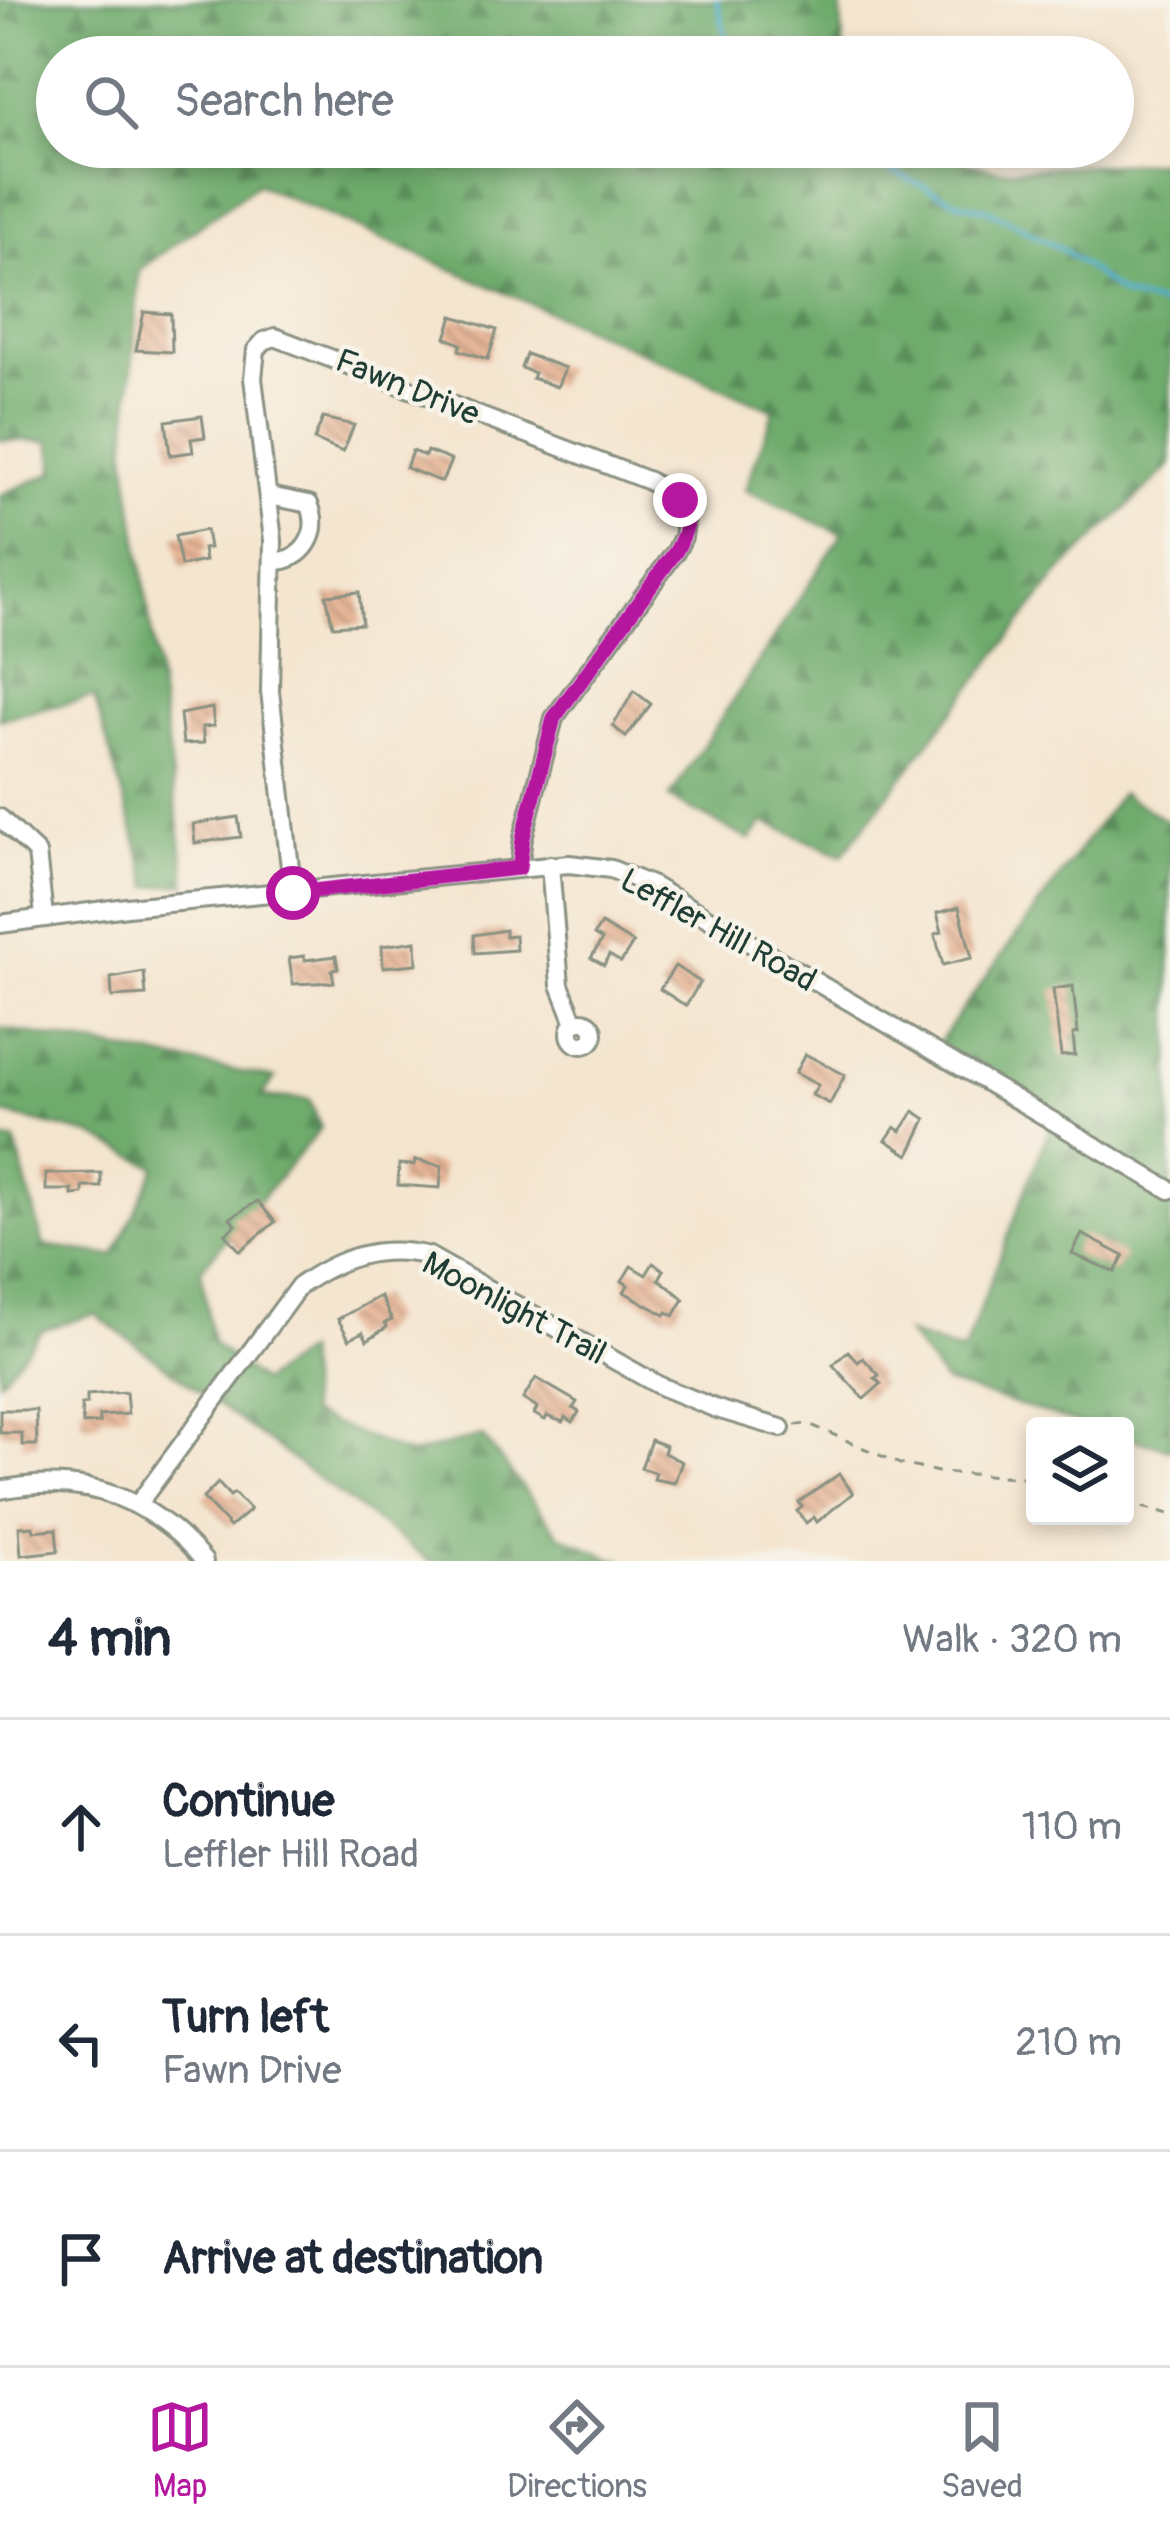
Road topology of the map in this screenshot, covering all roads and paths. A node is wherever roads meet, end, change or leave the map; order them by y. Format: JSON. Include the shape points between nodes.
{"nodes":[{"id":1,"x":268,"y":496,"type":"junction"},
{"id":2,"x":273,"y":561,"type":"junction"},
{"id":3,"x":0,"y":818,"type":"edge"},
{"id":4,"x":550,"y":866,"type":"junction"},
{"id":5,"x":519,"y":868,"type":"junction"},
{"id":6,"x":293,"y":893,"type":"junction"},
{"id":7,"x":44,"y":916,"type":"junction"},
{"id":8,"x":0,"y":923,"type":"edge"},
{"id":9,"x":575,"y":1023,"type":"dead end"},
{"id":10,"x":1170,"y":1190,"type":"edge"},
{"id":11,"x":782,"y":1427,"type":"joint"},
{"id":12,"x":1026,"y":1477,"type":"edge"},
{"id":13,"x":0,"y":1490,"type":"edge"},
{"id":14,"x":138,"y":1504,"type":"junction"},
{"id":15,"x":1134,"y":1505,"type":"edge"},
{"id":16,"x":1170,"y":1514,"type":"edge"},
{"id":17,"x":204,"y":1561,"type":"edge"}],
"edges":[{"from":1,"to":2,"type":"street","name":"Fawn Drive"},
{"from":1,"to":2,"type":"street","via":[[309,504],[315,518],[301,553]]},
{"from":1,"to":5,"type":"street","name":"Fawn Drive","via":[[254,362],[256,350],[275,337],[649,482],[687,510],[676,551],[554,718]]},
{"from":2,"to":6,"type":"street","name":"Fawn Drive","via":[[270,691]]},
{"from":3,"to":7,"type":"street","via":[[37,853]]},
{"from":4,"to":5,"type":"street","name":"Leffler Hill Road"},
{"from":4,"to":9,"type":"street","via":[[560,985]]},
{"from":4,"to":10,"type":"street","name":"Leffler Hill Road","via":[[611,869],[653,886]]},
{"from":5,"to":6,"type":"street","name":"Leffler Hill Road"},
{"from":6,"to":7,"type":"street","name":"Leffler Hill Road"},
{"from":7,"to":8,"type":"street","name":"Leffler Hill Road"},
{"from":11,"to":12,"type":"path","via":[[809,1424],[938,1472]]},
{"from":11,"to":14,"type":"street","name":"Moonlight Trail","via":[[661,1386],[429,1256],[365,1253],[299,1286]]},
{"from":13,"to":14,"type":"street","via":[[75,1484]]},
{"from":14,"to":17,"type":"street","via":[[180,1532]]},
{"from":15,"to":16,"type":"path"}]}
